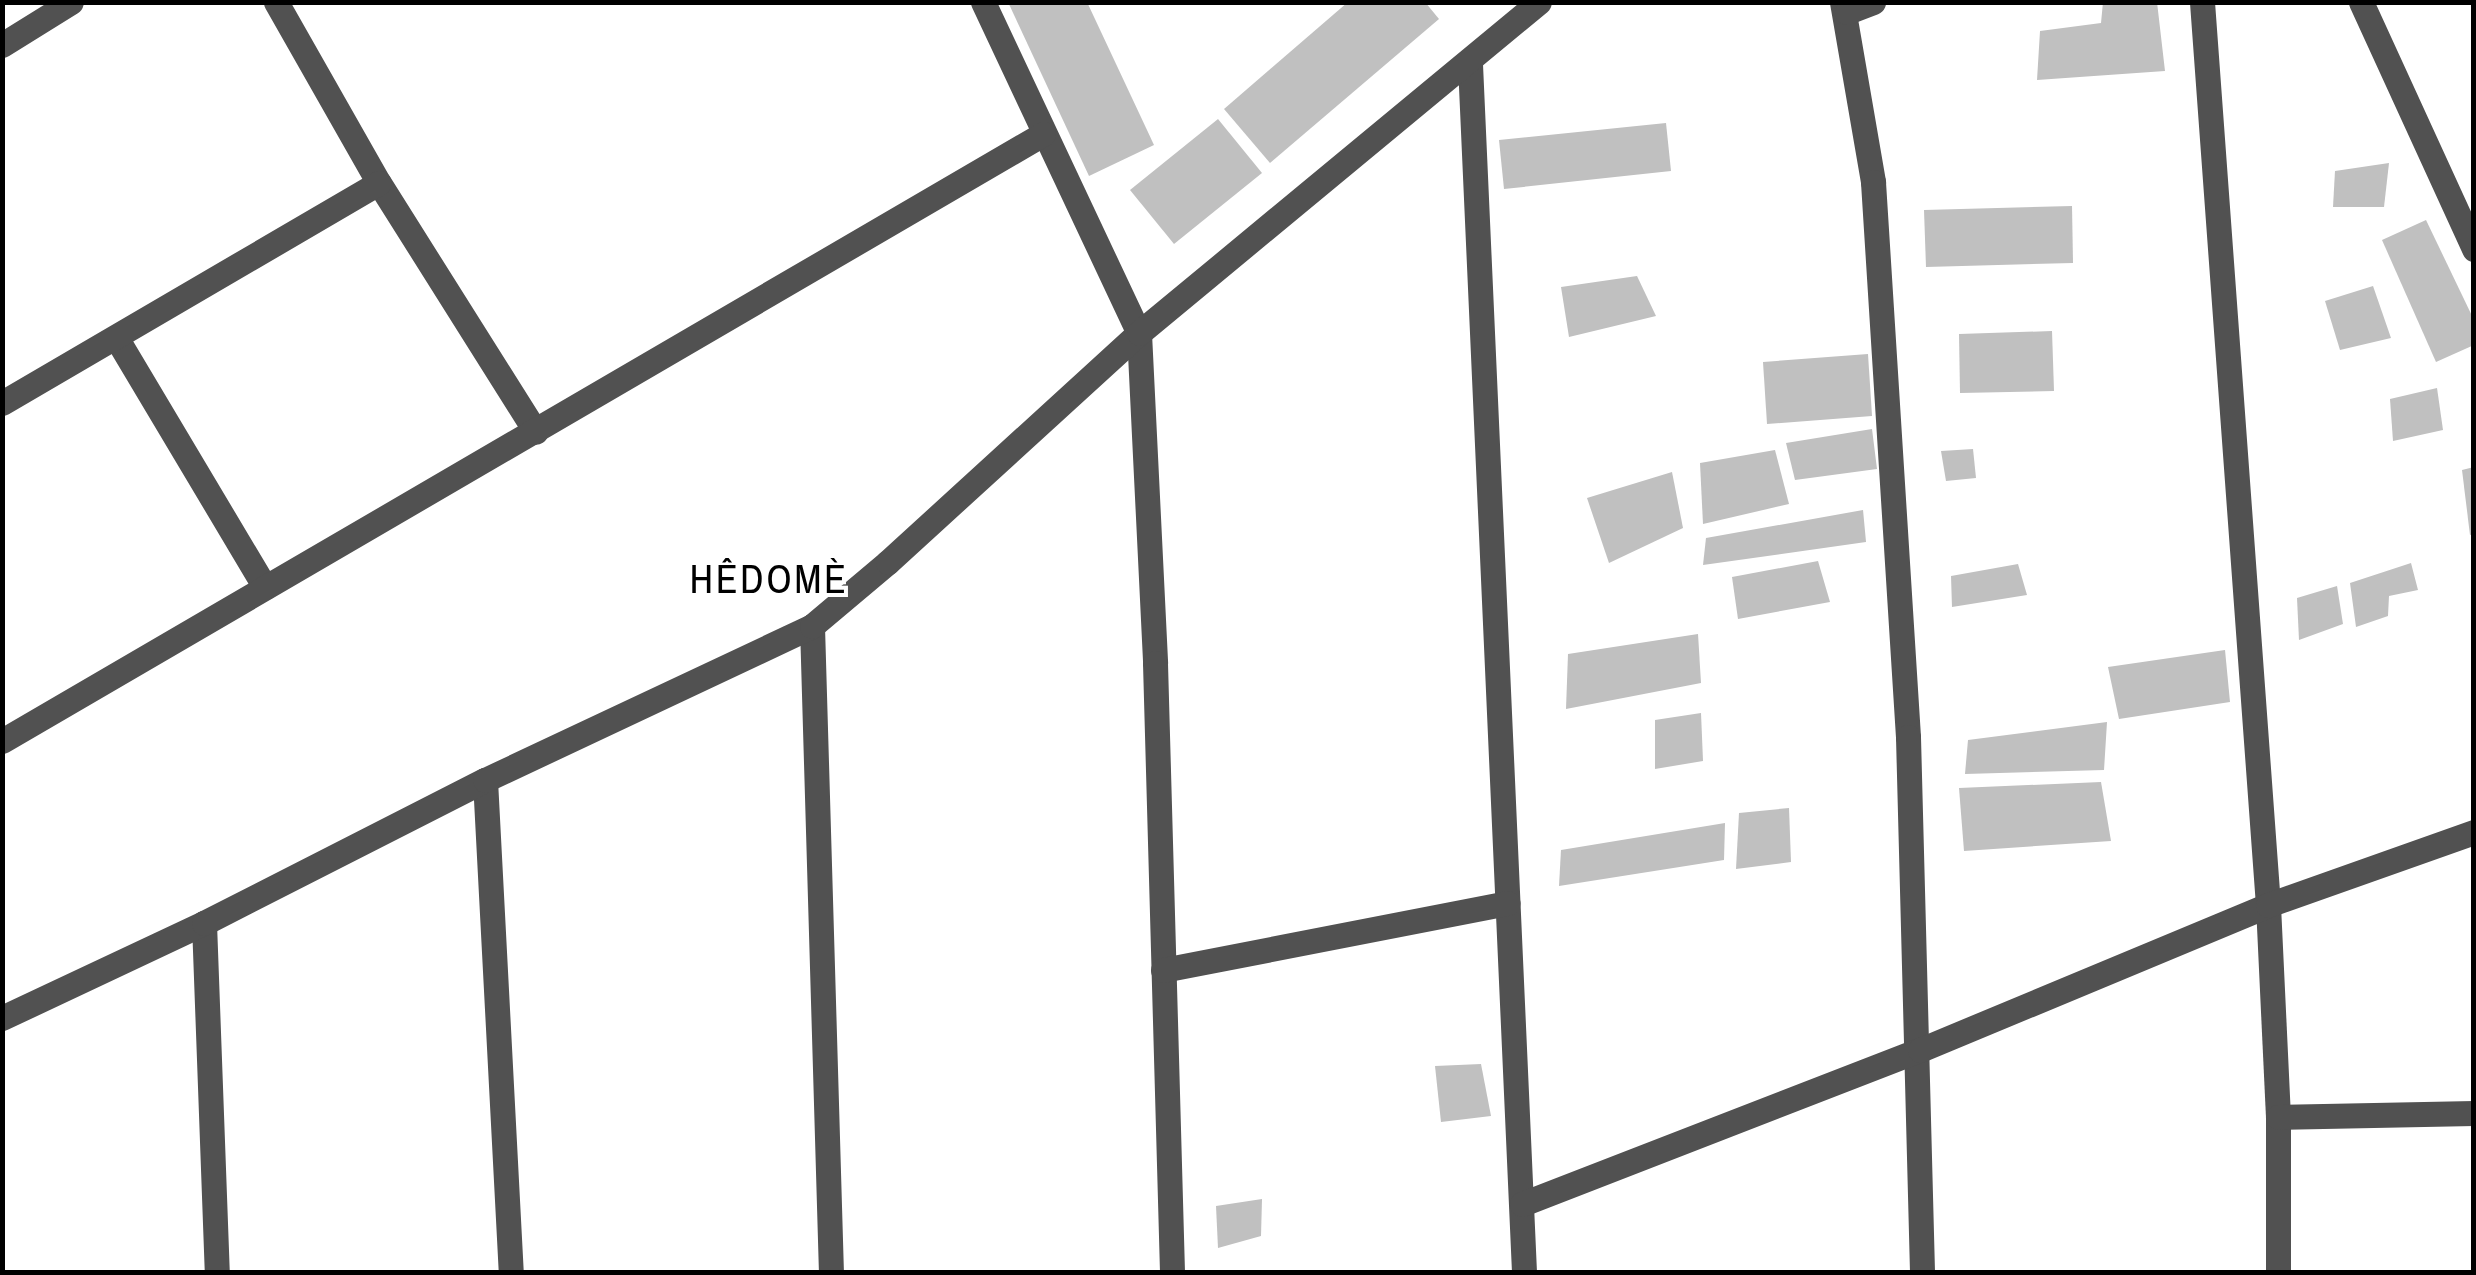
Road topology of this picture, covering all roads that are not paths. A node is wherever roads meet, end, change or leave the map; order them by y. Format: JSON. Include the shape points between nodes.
{"nodes":[{"id":1,"x":71,"y":2,"type":"edge"},
{"id":2,"x":276,"y":2,"type":"edge"},
{"id":3,"x":983,"y":2,"type":"edge"},
{"id":4,"x":1539,"y":2,"type":"edge"},
{"id":5,"x":1873,"y":2,"type":"edge"},
{"id":6,"x":2202,"y":2,"type":"edge"},
{"id":7,"x":2361,"y":2,"type":"edge"},
{"id":8,"x":1844,"y":7,"type":"edge"},
{"id":9,"x":2,"y":45,"type":"edge"},
{"id":10,"x":1470,"y":64,"type":"junction"},
{"id":11,"x":1043,"y":134,"type":"junction"},
{"id":12,"x":379,"y":183,"type":"junction"},
{"id":13,"x":2474,"y":249,"type":"edge"},
{"id":14,"x":1139,"y":333,"type":"junction"},
{"id":15,"x":117,"y":339,"type":"junction"},
{"id":16,"x":2,"y":403,"type":"edge"},
{"id":17,"x":536,"y":432,"type":"junction"},
{"id":18,"x":265,"y":587,"type":"junction"},
{"id":19,"x":812,"y":626,"type":"junction"},
{"id":20,"x":2,"y":741,"type":"edge"},
{"id":21,"x":485,"y":780,"type":"junction"},
{"id":22,"x":2474,"y":832,"type":"edge"},
{"id":23,"x":1508,"y":904,"type":"junction"},
{"id":24,"x":2268,"y":905,"type":"junction"},
{"id":25,"x":204,"y":923,"type":"junction"},
{"id":26,"x":1164,"y":970,"type":"junction"},
{"id":27,"x":2,"y":1018,"type":"edge"},
{"id":28,"x":1920,"y":1050,"type":"junction"},
{"id":29,"x":2474,"y":1113,"type":"edge"},
{"id":30,"x":2278,"y":1117,"type":"junction"},
{"id":31,"x":1522,"y":1204,"type":"junction"},
{"id":32,"x":217,"y":1272,"type":"edge"},
{"id":33,"x":511,"y":1272,"type":"edge"},
{"id":34,"x":831,"y":1272,"type":"edge"},
{"id":35,"x":1172,"y":1272,"type":"edge"},
{"id":36,"x":1524,"y":1272,"type":"edge"},
{"id":37,"x":1922,"y":1272,"type":"edge"},
{"id":38,"x":2278,"y":1272,"type":"edge"}],
"edges":[{"from":1,"to":9,"type":"street"},
{"from":2,"to":12,"type":"street"},
{"from":3,"to":11,"type":"street"},
{"from":4,"to":10,"type":"street"},
{"from":5,"to":8,"type":"street"},
{"from":6,"to":24,"type":"street"},
{"from":7,"to":13,"type":"street"},
{"from":8,"to":28,"type":"street","via":[[1873,182]]},
{"from":10,"to":14,"type":"street"},
{"from":10,"to":23,"type":"street"},
{"from":11,"to":14,"type":"street"},
{"from":11,"to":17,"type":"street"},
{"from":12,"to":15,"type":"street"},
{"from":12,"to":17,"type":"street"},
{"from":14,"to":19,"type":"street"},
{"from":14,"to":26,"type":"street"},
{"from":15,"to":16,"type":"street"},
{"from":15,"to":18,"type":"street"},
{"from":17,"to":18,"type":"street"},
{"from":18,"to":20,"type":"street"},
{"from":19,"to":21,"type":"street"},
{"from":19,"to":34,"type":"street"},
{"from":21,"to":25,"type":"street"},
{"from":21,"to":33,"type":"street"},
{"from":22,"to":24,"type":"street"},
{"from":23,"to":26,"type":"street"},
{"from":23,"to":31,"type":"street"},
{"from":24,"to":28,"type":"street"},
{"from":24,"to":30,"type":"street"},
{"from":25,"to":27,"type":"street"},
{"from":25,"to":32,"type":"street"},
{"from":26,"to":35,"type":"street"},
{"from":28,"to":31,"type":"street"},
{"from":28,"to":37,"type":"street"},
{"from":29,"to":30,"type":"street"},
{"from":30,"to":38,"type":"street"},
{"from":31,"to":36,"type":"street"}]}
